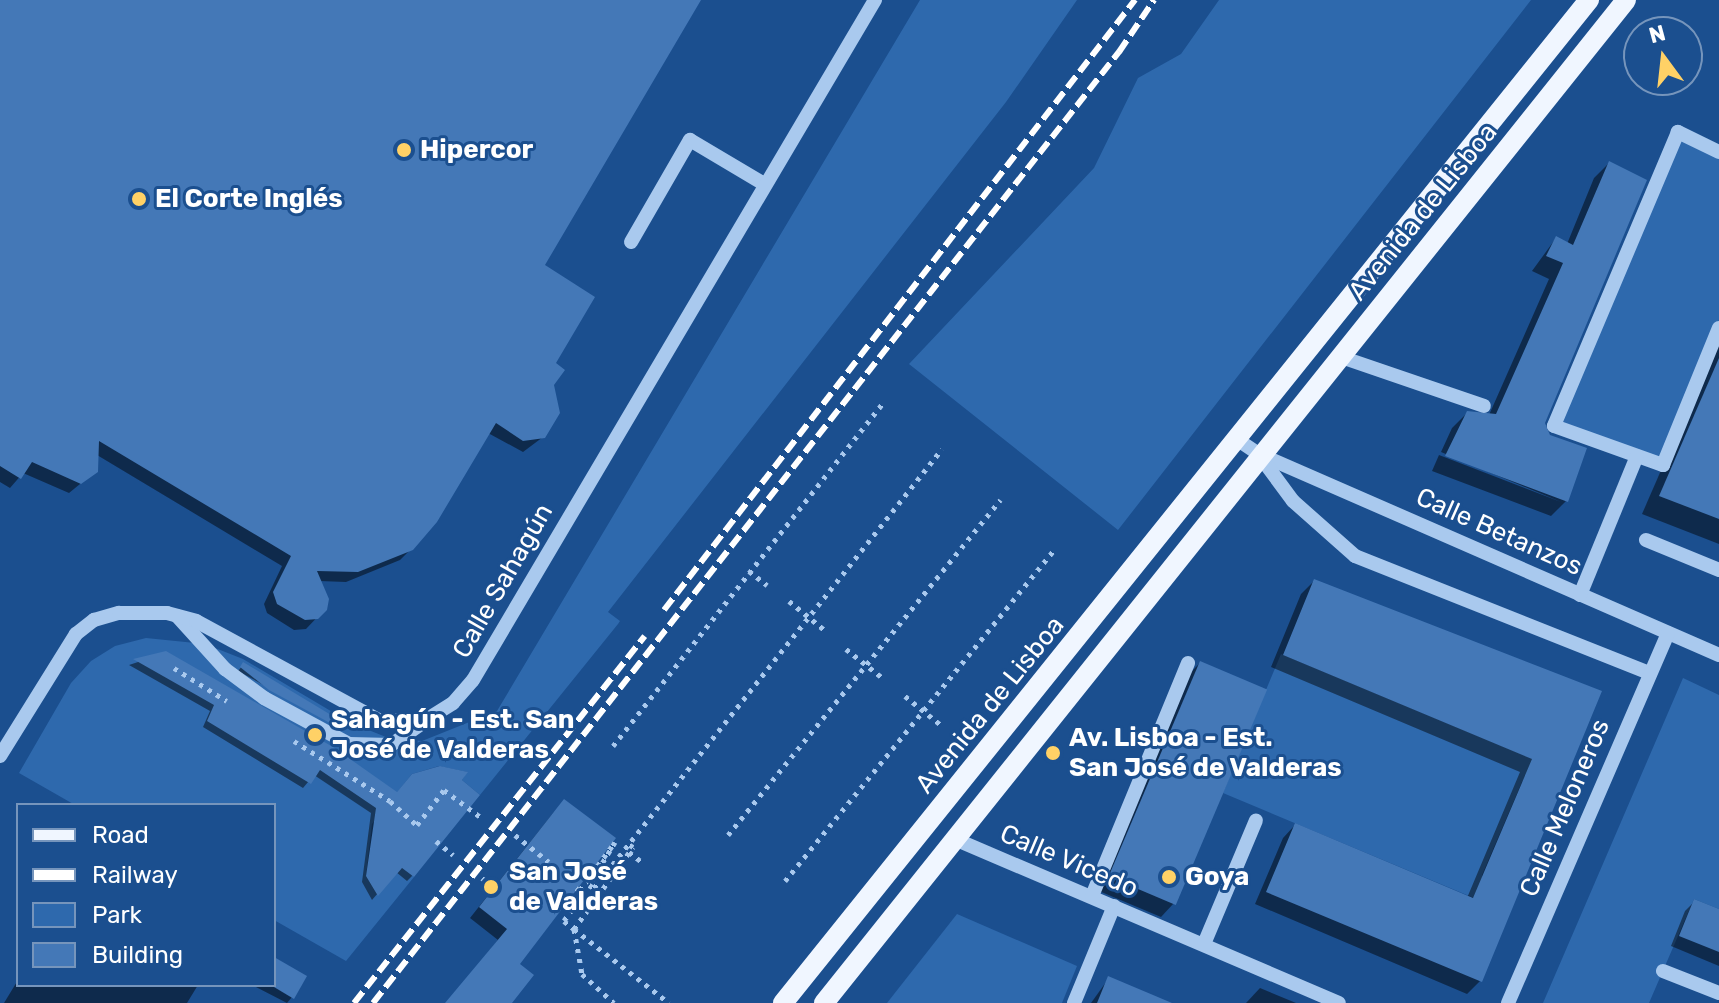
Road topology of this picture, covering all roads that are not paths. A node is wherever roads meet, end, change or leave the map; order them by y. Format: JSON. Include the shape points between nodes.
{"nodes":[{"id":1,"x":875,"y":0,"type":"edge"},
{"id":2,"x":1577,"y":0,"type":"edge"},
{"id":3,"x":1589,"y":0,"type":"edge"},
{"id":4,"x":1626,"y":0,"type":"edge"},
{"id":5,"x":1524,"y":77,"type":"junction"},
{"id":6,"x":1719,"y":152,"type":"edge"},
{"id":7,"x":764,"y":184,"type":"junction"},
{"id":8,"x":631,"y":242,"type":"dead end"},
{"id":9,"x":1719,"y":328,"type":"edge"},
{"id":10,"x":1341,"y":357,"type":"junction"},
{"id":11,"x":1484,"y":406,"type":"dead end"},
{"id":12,"x":1238,"y":440,"type":"junction"},
{"id":13,"x":1259,"y":454,"type":"junction"},
{"id":14,"x":1637,"y":456,"type":"junction"},
{"id":15,"x":1646,"y":540,"type":"dead end"},
{"id":16,"x":1719,"y":570,"type":"edge"},
{"id":17,"x":1580,"y":595,"type":"junction"},
{"id":18,"x":177,"y":616,"type":"junction"},
{"id":19,"x":1668,"y":633,"type":"junction"},
{"id":20,"x":1719,"y":655,"type":"edge"},
{"id":21,"x":1188,"y":663,"type":"dead end"},
{"id":22,"x":1649,"y":673,"type":"junction"},
{"id":23,"x":431,"y":716,"type":"junction"},
{"id":24,"x":0,"y":756,"type":"edge"},
{"id":25,"x":1256,"y":820,"type":"dead end"},
{"id":26,"x":957,"y":840,"type":"junction"},
{"id":27,"x":1092,"y":896,"type":"junction"},
{"id":28,"x":1114,"y":906,"type":"junction"},
{"id":29,"x":1204,"y":944,"type":"junction"},
{"id":30,"x":1663,"y":971,"type":"dead end"},
{"id":31,"x":1719,"y":993,"type":"edge"},
{"id":32,"x":783,"y":1003,"type":"edge"},
{"id":33,"x":824,"y":1003,"type":"edge"},
{"id":34,"x":1074,"y":1003,"type":"edge"},
{"id":35,"x":1339,"y":1003,"type":"edge"},
{"id":36,"x":1508,"y":1003,"type":"edge"}],
"edges":[{"from":1,"to":7,"type":"street","name":"Calle Sahagún"},
{"from":2,"to":5,"type":"main road"},
{"from":3,"to":5,"type":"main road","name":"Avenida de Lisboa"},
{"from":4,"to":10,"type":"main road","name":"Avenida de Lisboa"},
{"from":5,"to":12,"type":"main road","name":"Avenida de Lisboa"},
{"from":6,"to":14,"type":"street","via":[[1678,132],[1554,426]]},
{"from":7,"to":8,"type":"street","via":[[690,140]]},
{"from":7,"to":23,"type":"street","name":"Calle Sahagún","via":[[473,680]]},
{"from":9,"to":14,"type":"street","via":[[1663,465]]},
{"from":10,"to":11,"type":"street"},
{"from":10,"to":13,"type":"main road","name":"Avenida de Lisboa"},
{"from":12,"to":13,"type":"street"},
{"from":12,"to":32,"type":"main road","name":"Avenida de Lisboa"},
{"from":13,"to":17,"type":"street","name":"Calle Betanzos"},
{"from":13,"to":22,"type":"street","via":[[1293,501],[1355,556]]},
{"from":13,"to":26,"type":"main road","name":"Avenida de Lisboa"},
{"from":14,"to":17,"type":"street"},
{"from":15,"to":16,"type":"street"},
{"from":17,"to":19,"type":"street","name":"Calle Betanzos"},
{"from":18,"to":23,"type":"street","via":[[196,621],[380,721],[403,724]]},
{"from":18,"to":23,"type":"street","name":"Calle Sahagún","via":[[245,684],[349,744],[391,745]]},
{"from":18,"to":24,"type":"street","via":[[119,613],[94,620],[76,634]]},
{"from":19,"to":20,"type":"street","name":"Calle Betanzos"},
{"from":19,"to":22,"type":"street","name":"Calle Meloneros"},
{"from":21,"to":27,"type":"street"},
{"from":22,"to":36,"type":"street","name":"Calle Meloneros"},
{"from":25,"to":29,"type":"street"},
{"from":26,"to":27,"type":"street","name":"Calle Vicedo"},
{"from":26,"to":33,"type":"main road","name":"Avenida de Lisboa"},
{"from":27,"to":28,"type":"street","name":"Calle Vicedo"},
{"from":28,"to":29,"type":"street","name":"Calle Vicedo"},
{"from":28,"to":34,"type":"street"},
{"from":29,"to":35,"type":"street","name":"Calle Vicedo"},
{"from":30,"to":31,"type":"street"}]}
